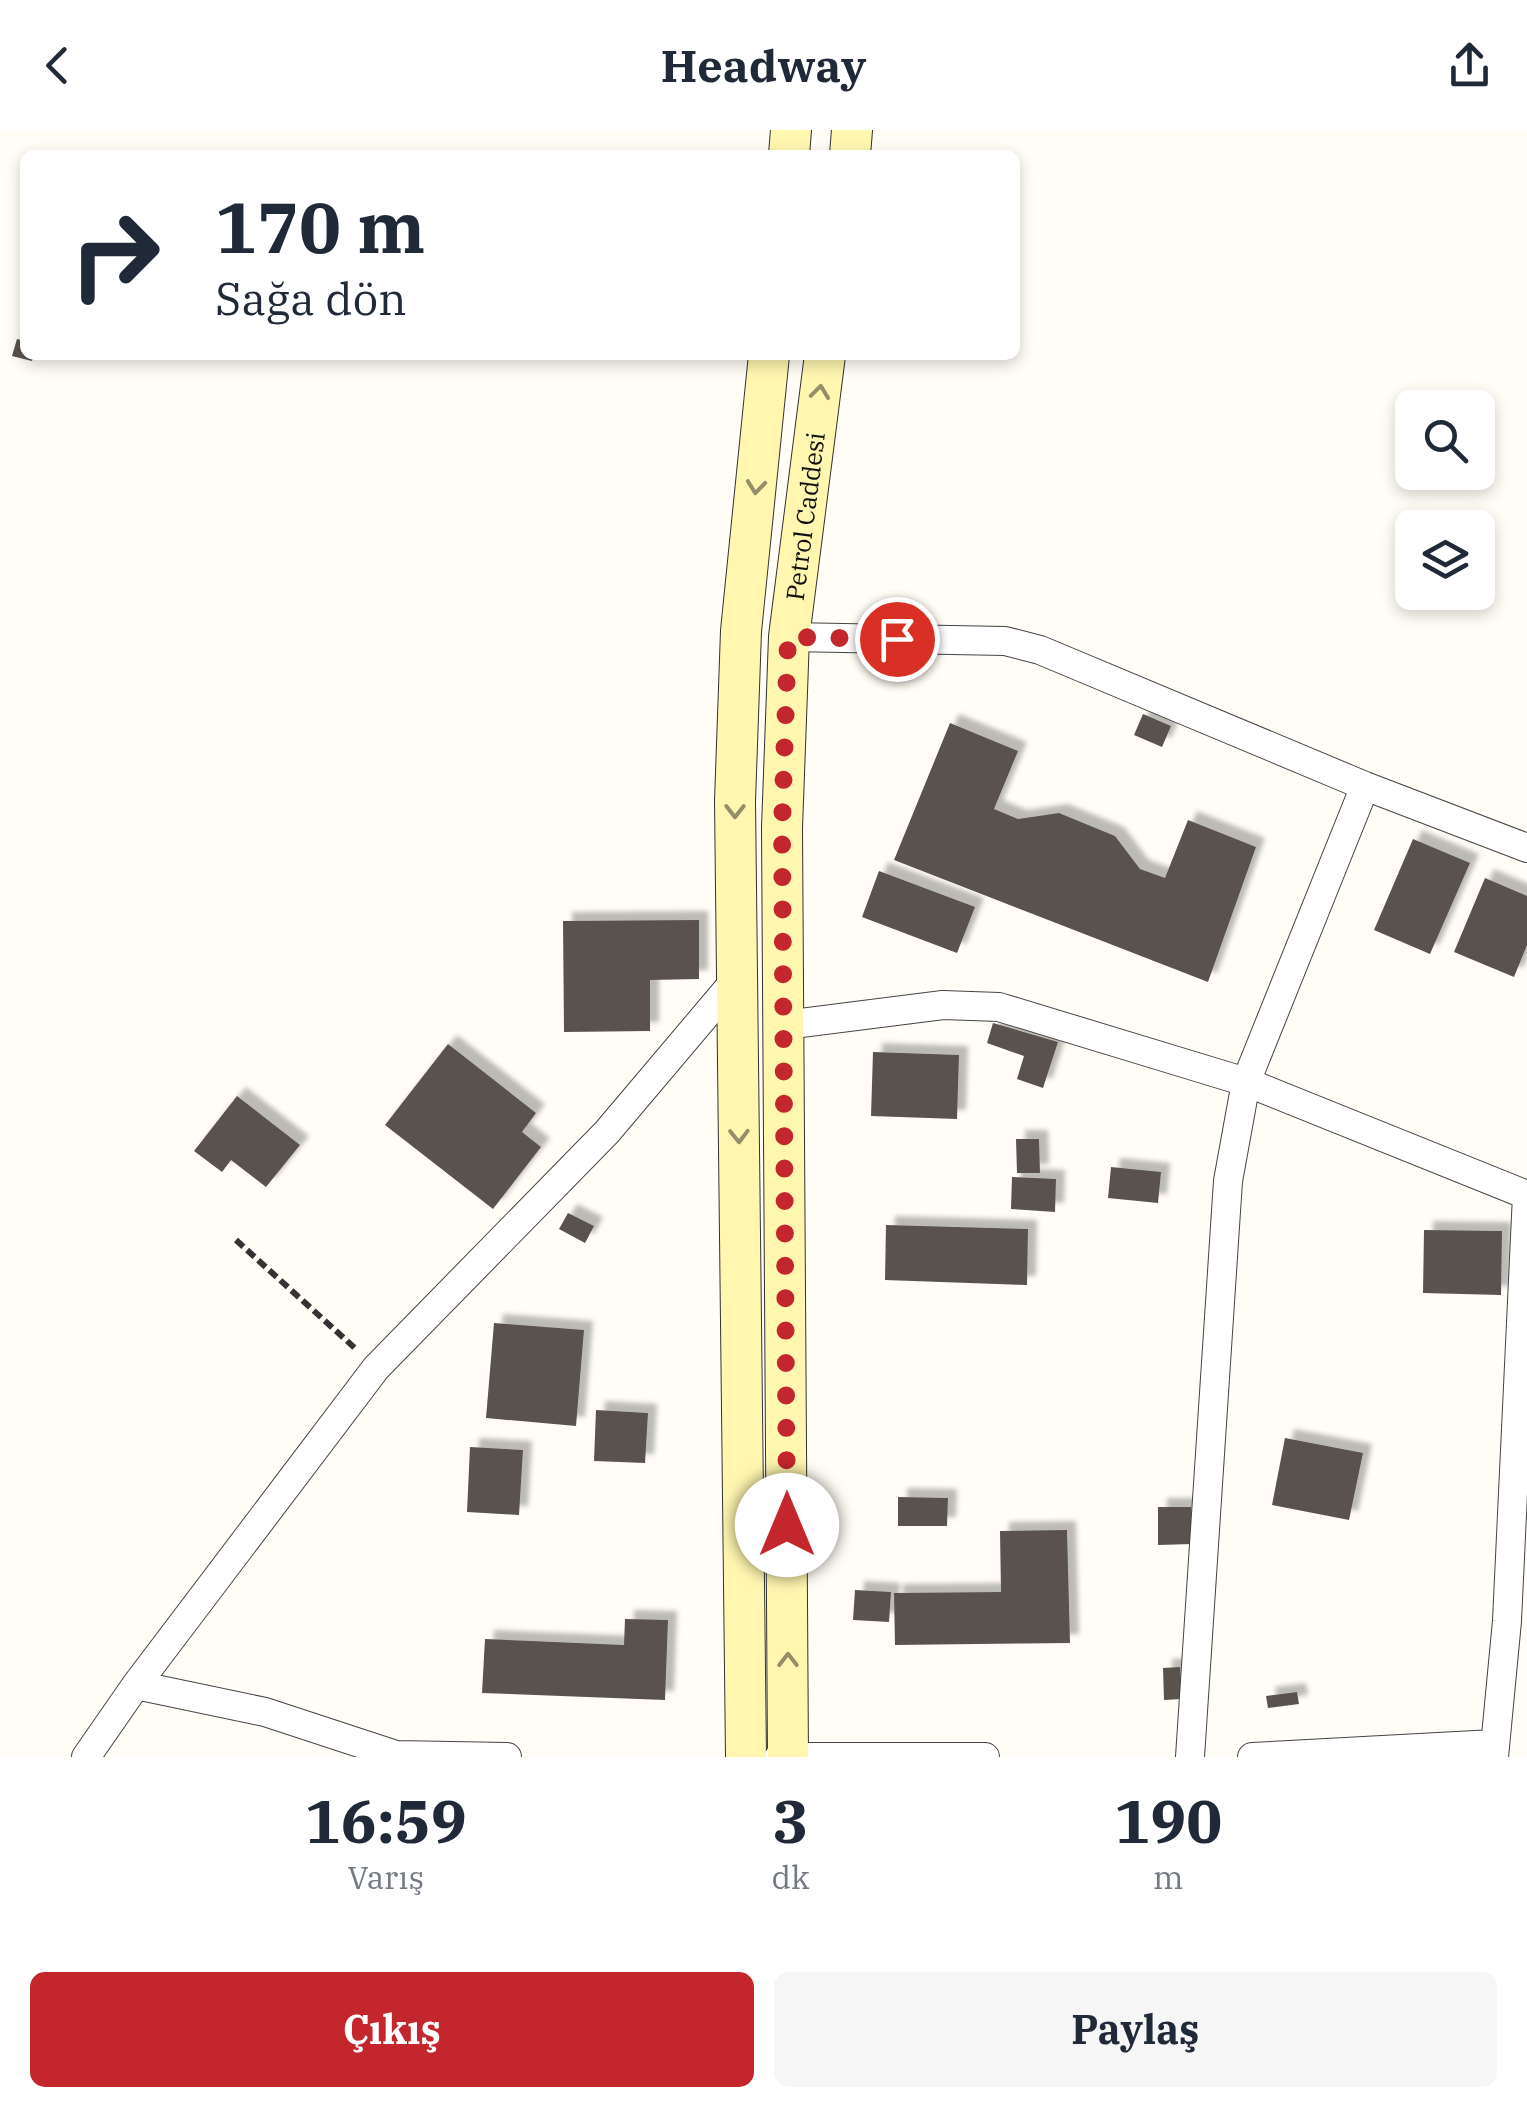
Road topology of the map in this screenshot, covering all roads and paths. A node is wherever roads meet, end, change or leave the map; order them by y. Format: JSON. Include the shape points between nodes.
{"nodes":[{"id":1,"x":768,"y":360,"type":"edge"},
{"id":2,"x":824,"y":360,"type":"edge"},
{"id":3,"x":788,"y":637,"type":"junction"},
{"id":4,"x":1365,"y":786,"type":"junction"},
{"id":5,"x":1527,"y":848,"type":"edge"},
{"id":6,"x":738,"y":977,"type":"junction"},
{"id":7,"x":785,"y":1025,"type":"junction"},
{"id":8,"x":1246,"y":1082,"type":"junction"},
{"id":9,"x":1527,"y":1195,"type":"edge"},
{"id":10,"x":236,"y":1240,"type":"dead end"},
{"id":11,"x":376,"y":1368,"type":"junction"},
{"id":12,"x":136,"y":1685,"type":"junction"},
{"id":13,"x":1494,"y":1751,"type":"edge"},
{"id":14,"x":788,"y":1756,"type":"edge"},
{"id":15,"x":86,"y":1757,"type":"edge"},
{"id":16,"x":507,"y":1757,"type":"edge"},
{"id":17,"x":746,"y":1757,"type":"edge"},
{"id":18,"x":779,"y":1757,"type":"edge"},
{"id":19,"x":985,"y":1757,"type":"edge"},
{"id":20,"x":1190,"y":1757,"type":"edge"},
{"id":21,"x":1252,"y":1757,"type":"edge"}],
"edges":[{"from":1,"to":6,"type":"main road","one_way":true,"via":[[741,631]]},
{"from":3,"to":2,"type":"main road","name":"Petrol Caddesi","one_way":true},
{"from":3,"to":4,"type":"street","via":[[1005,641],[1040,650]]},
{"from":3,"to":7,"type":"main road","name":"Petrol Caddesi"},
{"from":4,"to":5,"type":"street"},
{"from":4,"to":8,"type":"street"},
{"from":6,"to":11,"type":"street","via":[[608,1132]]},
{"from":6,"to":17,"type":"main road","one_way":true},
{"from":7,"to":8,"type":"street","via":[[943,1005],[999,1007]]},
{"from":14,"to":7,"type":"main road","name":"Petrol Caddesi","one_way":true},
{"from":8,"to":9,"type":"street"},
{"from":8,"to":20,"type":"street","via":[[1228,1181]]},
{"from":9,"to":13,"type":"street","via":[[1507,1621]]},
{"from":10,"to":11,"type":"path"},
{"from":11,"to":12,"type":"street"},
{"from":12,"to":15,"type":"street"},
{"from":12,"to":16,"type":"street","via":[[265,1712],[396,1755]]},
{"from":13,"to":21,"type":"street"},
{"from":14,"to":18,"type":"street"},
{"from":14,"to":19,"type":"street"}]}
